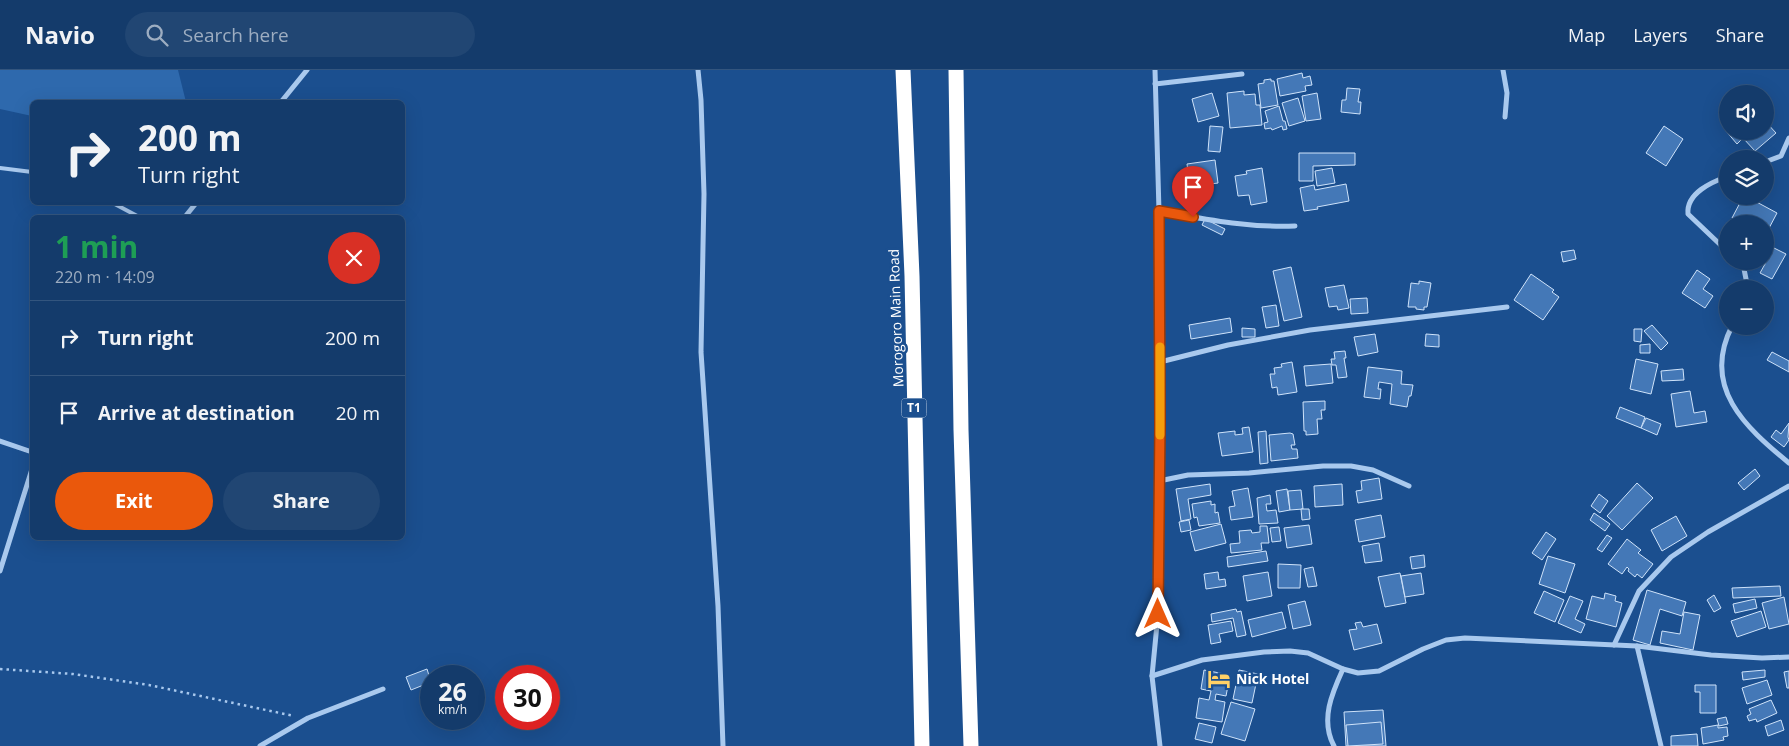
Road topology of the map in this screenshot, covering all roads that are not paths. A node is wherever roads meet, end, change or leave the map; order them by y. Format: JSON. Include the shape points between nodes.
{"nodes":[{"id":1,"x":306,"y":70,"type":"edge"},
{"id":2,"x":698,"y":70,"type":"edge"},
{"id":3,"x":903,"y":70,"type":"edge"},
{"id":4,"x":956,"y":70,"type":"edge"},
{"id":5,"x":1155,"y":70,"type":"edge"},
{"id":6,"x":1504,"y":70,"type":"edge"},
{"id":7,"x":1242,"y":74,"type":"dead end"},
{"id":8,"x":1155,"y":84,"type":"junction"},
{"id":9,"x":283,"y":100,"type":"edge"},
{"id":10,"x":1505,"y":117,"type":"dead end"},
{"id":11,"x":1789,"y":138,"type":"edge"},
{"id":12,"x":1774,"y":159,"type":"edge"},
{"id":13,"x":0,"y":168,"type":"edge"},
{"id":14,"x":30,"y":172,"type":"edge"},
{"id":15,"x":1719,"y":179,"type":"edge"},
{"id":16,"x":117,"y":205,"type":"edge"},
{"id":17,"x":195,"y":205,"type":"edge"},
{"id":18,"x":1159,"y":211,"type":"junction"},
{"id":19,"x":135,"y":215,"type":"edge"},
{"id":20,"x":186,"y":215,"type":"edge"},
{"id":21,"x":1295,"y":226,"type":"dead end"},
{"id":22,"x":1719,"y":243,"type":"edge"},
{"id":23,"x":1507,"y":307,"type":"dead end"},
{"id":24,"x":1727,"y":335,"type":"edge"},
{"id":25,"x":1160,"y":362,"type":"junction"},
{"id":26,"x":0,"y":441,"type":"edge"},
{"id":27,"x":30,"y":451,"type":"edge"},
{"id":28,"x":1789,"y":463,"type":"edge"},
{"id":29,"x":30,"y":475,"type":"edge"},
{"id":30,"x":1159,"y":481,"type":"junction"},
{"id":31,"x":1409,"y":486,"type":"dead end"},
{"id":32,"x":1789,"y":486,"type":"edge"},
{"id":33,"x":0,"y":571,"type":"edge"},
{"id":34,"x":1614,"y":645,"type":"junction"},
{"id":35,"x":1637,"y":646,"type":"junction"},
{"id":36,"x":1789,"y":656,"type":"edge"},
{"id":37,"x":1343,"y":669,"type":"junction"},
{"id":38,"x":1152,"y":676,"type":"junction"},
{"id":39,"x":383,"y":688,"type":"dead end"},
{"id":40,"x":260,"y":746,"type":"edge"},
{"id":41,"x":723,"y":746,"type":"edge"},
{"id":42,"x":922,"y":746,"type":"edge"},
{"id":43,"x":971,"y":746,"type":"edge"},
{"id":44,"x":1160,"y":746,"type":"edge"},
{"id":45,"x":1334,"y":746,"type":"edge"},
{"id":46,"x":1661,"y":746,"type":"edge"}],
"edges":[{"from":1,"to":9,"type":"street"},
{"from":2,"to":41,"type":"street","via":[[704,194],[701,352],[718,606]]},
{"from":3,"to":42,"type":"highway","name":"Morogoro Main Road","number":"T1","via":[[912,276]]},
{"from":4,"to":43,"type":"highway","via":[[961,430]]},
{"from":5,"to":8,"type":"street"},
{"from":6,"to":10,"type":"street","via":[[1507,93]]},
{"from":7,"to":8,"type":"street"},
{"from":8,"to":18,"type":"street"},
{"from":11,"to":12,"type":"street","via":[[1781,156]]},
{"from":13,"to":14,"type":"lane"},
{"from":15,"to":22,"type":"street","via":[[1709,183],[1691,200],[1688,214]]},
{"from":16,"to":19,"type":"lane"},
{"from":17,"to":20,"type":"street"},
{"from":18,"to":21,"type":"street","via":[[1250,226]]},
{"from":18,"to":25,"type":"street"},
{"from":23,"to":25,"type":"street","via":[[1310,330]]},
{"from":24,"to":28,"type":"street","via":[[1721,370],[1725,390],[1735,410],[1759,438]]},
{"from":25,"to":30,"type":"street"},
{"from":26,"to":27,"type":"street"},
{"from":29,"to":33,"type":"street"},
{"from":30,"to":31,"type":"street","via":[[1188,475],[1351,466],[1373,470]]},
{"from":30,"to":38,"type":"street","via":[[1158,614]]},
{"from":32,"to":34,"type":"street","via":[[1716,527],[1671,558],[1639,591]]},
{"from":34,"to":35,"type":"street"},
{"from":34,"to":37,"type":"street","via":[[1465,638],[1446,640],[1422,649],[1379,671],[1358,673]]},
{"from":35,"to":36,"type":"street","via":[[1710,655]]},
{"from":35,"to":46,"type":"street"},
{"from":37,"to":38,"type":"street","via":[[1308,653],[1290,651],[1202,660]]},
{"from":37,"to":45,"type":"street","via":[[1329,703],[1327,722]]},
{"from":38,"to":44,"type":"street"},
{"from":39,"to":40,"type":"street","via":[[308,718]]}]}
